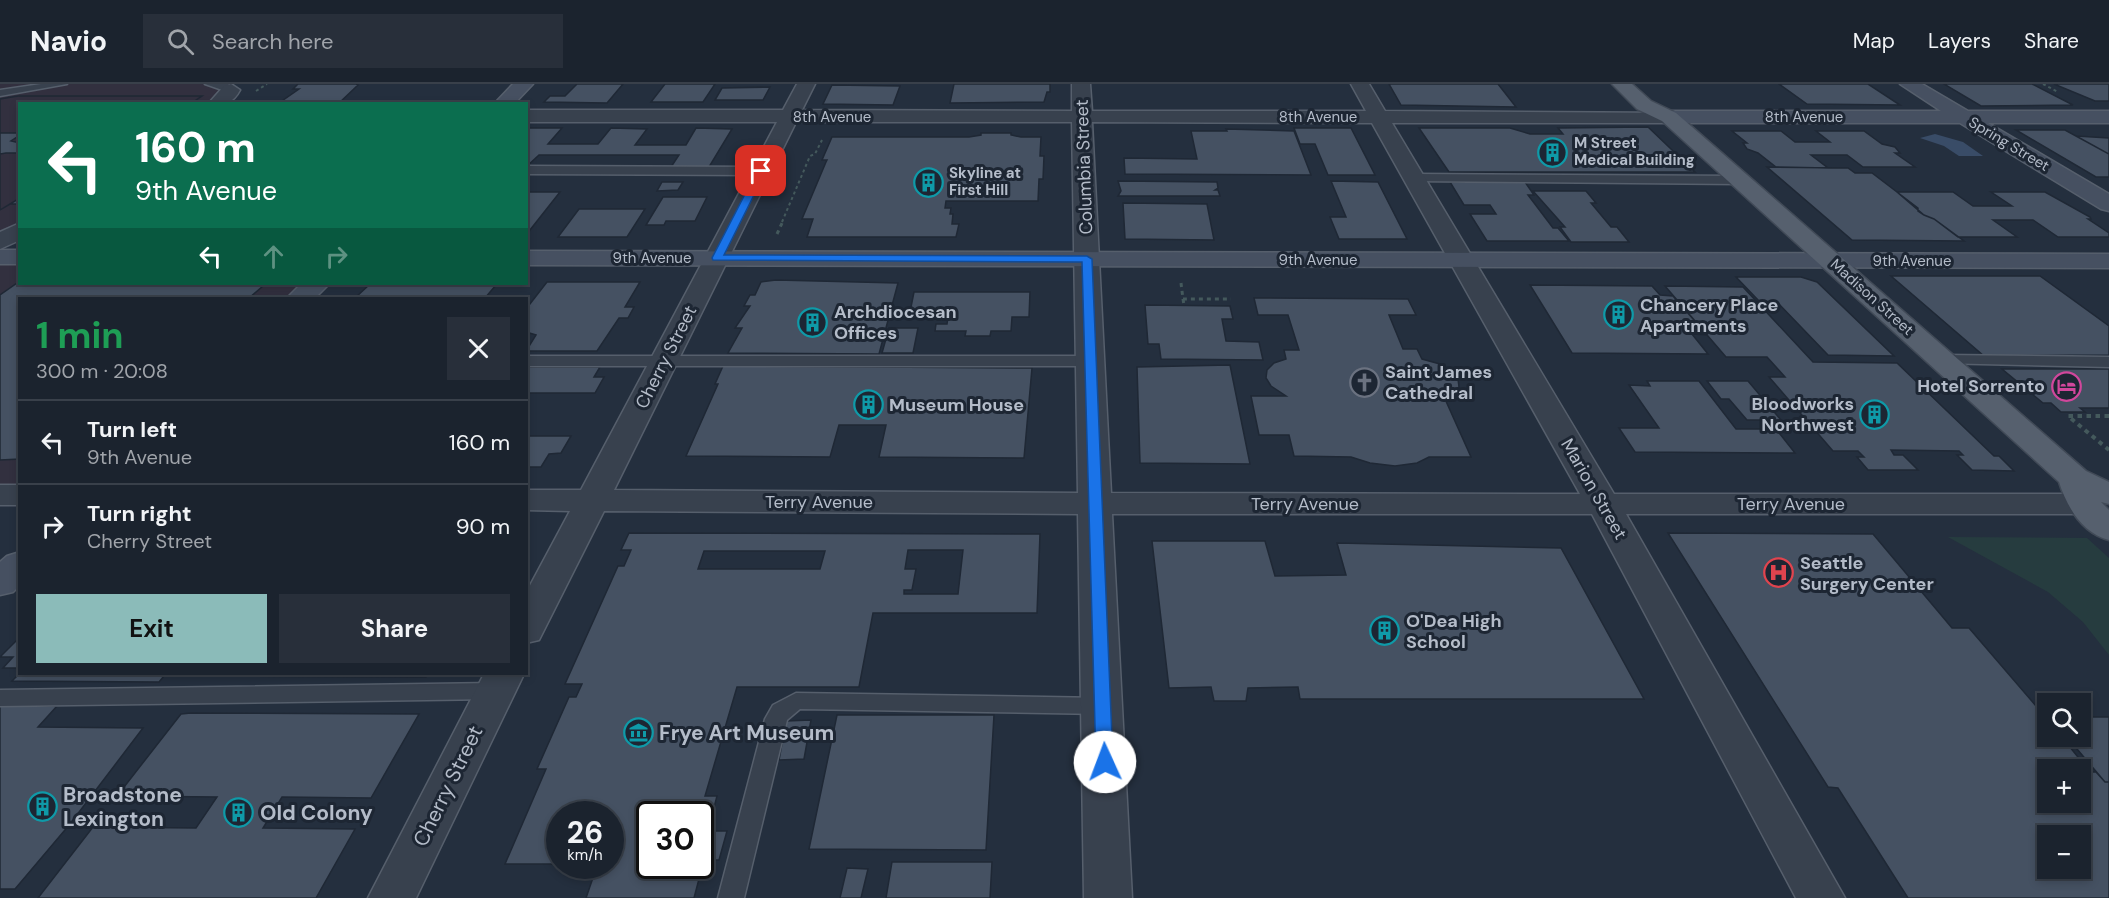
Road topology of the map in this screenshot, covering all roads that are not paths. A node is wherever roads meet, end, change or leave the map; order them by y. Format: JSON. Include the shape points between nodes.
{"nodes":[{"id":1,"x":62,"y":84,"type":"edge"},
{"id":2,"x":210,"y":84,"type":"edge"},
{"id":3,"x":524,"y":84,"type":"edge"},
{"id":4,"x":806,"y":84,"type":"edge"},
{"id":5,"x":1360,"y":84,"type":"edge"},
{"id":6,"x":1621,"y":84,"type":"edge"},
{"id":7,"x":1648,"y":84,"type":"edge"},
{"id":8,"x":1909,"y":84,"type":"edge"},
{"id":9,"x":0,"y":88,"type":"edge"},
{"id":10,"x":17,"y":89,"type":"junction"},
{"id":11,"x":231,"y":90,"type":"joint"},
{"id":12,"x":0,"y":93,"type":"edge"},
{"id":13,"x":1082,"y":100,"type":"edge"},
{"id":14,"x":219,"y":102,"type":"edge"},
{"id":15,"x":505,"y":102,"type":"edge"},
{"id":16,"x":528,"y":116,"type":"edge"},
{"id":17,"x":789,"y":117,"type":"junction"},
{"id":18,"x":1380,"y":117,"type":"junction"},
{"id":19,"x":1669,"y":117,"type":"junction"},
{"id":20,"x":1964,"y":117,"type":"junction"},
{"id":21,"x":2109,"y":117,"type":"edge"},
{"id":22,"x":528,"y":170,"type":"edge"},
{"id":23,"x":761,"y":171,"type":"junction"},
{"id":24,"x":1416,"y":178,"type":"junction"},
{"id":25,"x":1739,"y":180,"type":"junction"},
{"id":26,"x":2109,"y":204,"type":"edge"},
{"id":27,"x":18,"y":231,"type":"edge"},
{"id":28,"x":0,"y":242,"type":"edge"},
{"id":29,"x":0,"y":256,"type":"edge"},
{"id":30,"x":18,"y":257,"type":"edge"},
{"id":31,"x":528,"y":258,"type":"edge"},
{"id":32,"x":717,"y":258,"type":"junction"},
{"id":33,"x":1087,"y":259,"type":"junction"},
{"id":34,"x":1461,"y":260,"type":"junction"},
{"id":35,"x":1831,"y":261,"type":"junction"},
{"id":36,"x":2109,"y":261,"type":"edge"},
{"id":37,"x":315,"y":285,"type":"edge"},
{"id":38,"x":301,"y":297,"type":"edge"},
{"id":39,"x":1943,"y":360,"type":"junction"},
{"id":40,"x":528,"y":361,"type":"edge"},
{"id":41,"x":662,"y":361,"type":"junction"},
{"id":42,"x":1091,"y":362,"type":"junction"},
{"id":43,"x":2109,"y":362,"type":"edge"},
{"id":44,"x":2089,"y":492,"type":"edge"},
{"id":45,"x":0,"y":495,"type":"edge"},
{"id":46,"x":18,"y":495,"type":"edge"},
{"id":47,"x":528,"y":500,"type":"edge"},
{"id":48,"x":595,"y":500,"type":"junction"},
{"id":49,"x":1096,"y":504,"type":"junction"},
{"id":50,"x":1603,"y":504,"type":"junction"},
{"id":51,"x":2109,"y":529,"type":"edge"},
{"id":52,"x":18,"y":566,"type":"edge"},
{"id":53,"x":0,"y":583,"type":"edge"},
{"id":54,"x":528,"y":626,"type":"edge"},
{"id":55,"x":499,"y":682,"type":"edge"},
{"id":56,"x":0,"y":698,"type":"edge"},
{"id":57,"x":1103,"y":706,"type":"junction"},
{"id":58,"x":392,"y":898,"type":"edge"},
{"id":59,"x":731,"y":898,"type":"edge"},
{"id":60,"x":1108,"y":898,"type":"edge"},
{"id":61,"x":1821,"y":898,"type":"edge"}],
"edges":[{"from":1,"to":10,"type":"lane"},
{"from":2,"to":11,"type":"lane"},
{"from":3,"to":15,"type":"street"},
{"from":4,"to":17,"type":"street","name":"Cherry Street"},
{"from":5,"to":18,"type":"street","name":"Marion Street"},
{"from":6,"to":19,"type":"main road","name":"Madison Street","via":[[1644,105]]},
{"from":7,"to":19,"type":"main road","name":"Madison Street","via":[[1671,105]]},
{"from":8,"to":20,"type":"street","name":"Spring Street"},
{"from":9,"to":10,"type":"lane"},
{"from":10,"to":12,"type":"lane"},
{"from":11,"to":14,"type":"street"},
{"from":13,"to":17,"type":"street","name":"8th Avenue"},
{"from":13,"to":18,"type":"street","name":"8th Avenue"},
{"from":13,"to":33,"type":"street","name":"Columbia Street"},
{"from":16,"to":17,"type":"street","name":"8th Avenue"},
{"from":17,"to":23,"type":"street","name":"Cherry Street"},
{"from":18,"to":19,"type":"street","name":"8th Avenue"},
{"from":18,"to":24,"type":"street","name":"Marion Street"},
{"from":19,"to":20,"type":"street","name":"8th Avenue"},
{"from":19,"to":25,"type":"main road","name":"Madison Street"},
{"from":20,"to":21,"type":"street","name":"8th Avenue"},
{"from":20,"to":26,"type":"street","name":"Spring Street"},
{"from":22,"to":23,"type":"lane"},
{"from":23,"to":32,"type":"street","name":"Cherry Street"},
{"from":24,"to":25,"type":"lane"},
{"from":24,"to":34,"type":"street","name":"Marion Street"},
{"from":25,"to":35,"type":"main road","name":"Madison Street"},
{"from":27,"to":28,"type":"street"},
{"from":29,"to":30,"type":"street"},
{"from":31,"to":32,"type":"street","name":"9th Avenue"},
{"from":32,"to":33,"type":"street","name":"9th Avenue"},
{"from":32,"to":41,"type":"street","name":"Cherry Street"},
{"from":33,"to":34,"type":"street","name":"9th Avenue"},
{"from":33,"to":42,"type":"street","name":"Columbia Street"},
{"from":34,"to":35,"type":"street","name":"9th Avenue"},
{"from":34,"to":50,"type":"street","name":"Marion Street"},
{"from":35,"to":36,"type":"street","name":"9th Avenue"},
{"from":35,"to":39,"type":"main road","name":"Madison Street"},
{"from":37,"to":38,"type":"street"},
{"from":39,"to":43,"type":"lane"},
{"from":39,"to":44,"type":"main road","name":"Madison Street"},
{"from":40,"to":41,"type":"lane"},
{"from":41,"to":42,"type":"lane"},
{"from":41,"to":48,"type":"street","name":"Cherry Street"},
{"from":42,"to":49,"type":"street","name":"Columbia Street"},
{"from":44,"to":50,"type":"street","name":"Terry Avenue"},
{"from":44,"to":51,"type":"main road","name":"Madison Street"},
{"from":45,"to":46,"type":"street"},
{"from":47,"to":48,"type":"street","name":"Terry Avenue"},
{"from":48,"to":49,"type":"street","name":"Terry Avenue"},
{"from":48,"to":54,"type":"street","name":"Cherry Street"},
{"from":49,"to":50,"type":"street","name":"Terry Avenue"},
{"from":49,"to":57,"type":"street","name":"Columbia Street"},
{"from":50,"to":61,"type":"street","name":"Marion Street"},
{"from":52,"to":53,"type":"street"},
{"from":55,"to":56,"type":"lane"},
{"from":55,"to":58,"type":"street","name":"Cherry Street"},
{"from":57,"to":59,"type":"lane","via":[[796,701],[788,704],[776,720]]},
{"from":57,"to":60,"type":"street","name":"Columbia Street"}]}
